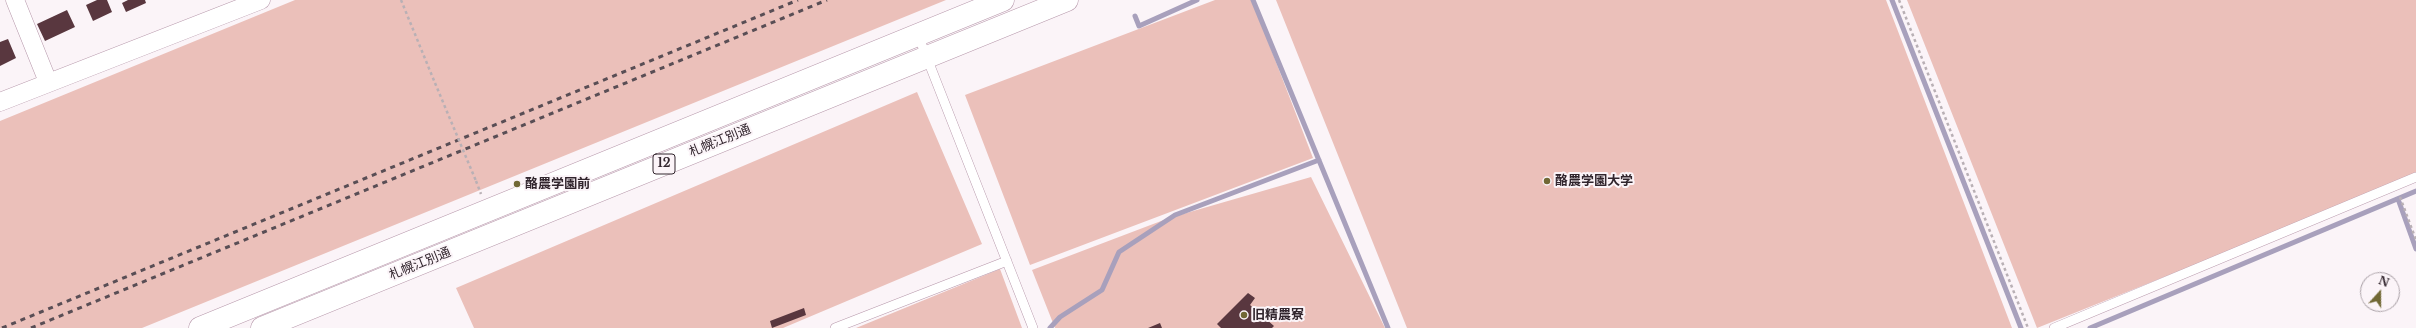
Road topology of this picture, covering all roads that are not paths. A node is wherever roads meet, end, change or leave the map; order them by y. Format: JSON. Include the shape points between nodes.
{"nodes":[{"id":1,"x":15,"y":0,"type":"edge"},
{"id":2,"x":261,"y":0,"type":"edge"},
{"id":3,"x":1003,"y":0,"type":"edge"},
{"id":4,"x":1067,"y":0,"type":"edge"},
{"id":5,"x":917,"y":35,"type":"junction"},
{"id":6,"x":926,"y":57,"type":"junction"},
{"id":7,"x":48,"y":82,"type":"junction"},
{"id":8,"x":0,"y":102,"type":"edge"},
{"id":9,"x":2416,"y":177,"type":"edge"},
{"id":10,"x":1006,"y":261,"type":"junction"},
{"id":11,"x":200,"y":328,"type":"edge"},
{"id":12,"x":262,"y":328,"type":"edge"},
{"id":13,"x":835,"y":328,"type":"edge"},
{"id":14,"x":1033,"y":328,"type":"edge"},
{"id":15,"x":2054,"y":328,"type":"edge"}],
"edges":[{"from":1,"to":7,"type":"street"},
{"from":2,"to":7,"type":"street"},
{"from":3,"to":5,"type":"highway","name":"札幌江別通","number":"12"},
{"from":4,"to":6,"type":"highway","name":"札幌江別通","number":"12"},
{"from":5,"to":6,"type":"lane"},
{"from":5,"to":11,"type":"highway","name":"札幌江別通","number":"12"},
{"from":6,"to":10,"type":"lane"},
{"from":6,"to":12,"type":"highway","name":"札幌江別通","number":"12"},
{"from":7,"to":8,"type":"street"},
{"from":9,"to":15,"type":"lane"},
{"from":10,"to":13,"type":"lane"},
{"from":10,"to":14,"type":"lane"}]}
